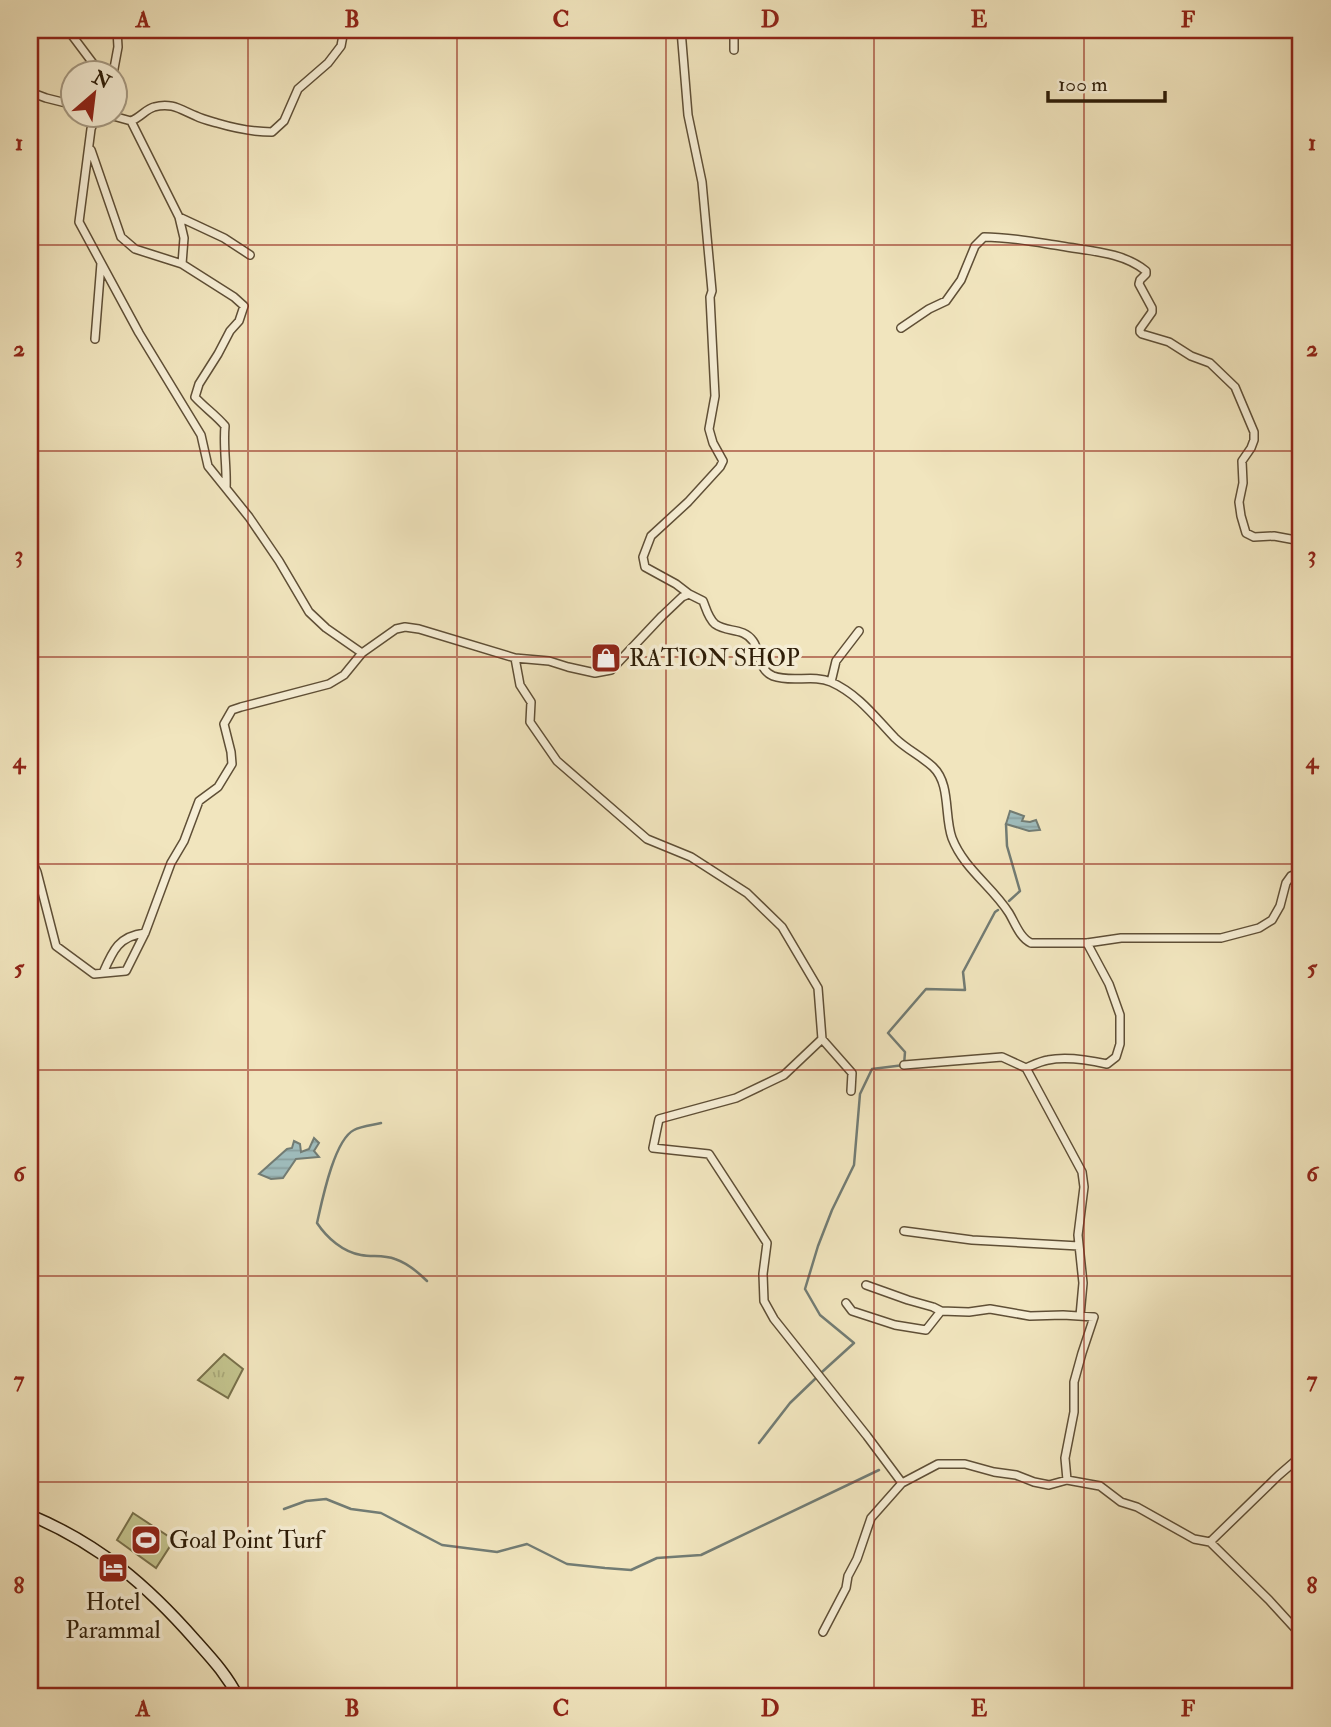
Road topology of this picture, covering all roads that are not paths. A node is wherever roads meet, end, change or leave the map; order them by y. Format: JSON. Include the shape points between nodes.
{"nodes":[{"id":1,"x":68,"y":30,"type":"edge"},
{"id":2,"x":117,"y":30,"type":"edge"},
{"id":3,"x":344,"y":30,"type":"edge"},
{"id":4,"x":681,"y":30,"type":"edge"},
{"id":5,"x":734,"y":30,"type":"edge"},
{"id":6,"x":734,"y":50,"type":"dead end"},
{"id":7,"x":90,"y":60,"type":"edge"},
{"id":8,"x":116,"y":60,"type":"edge"},
{"id":9,"x":30,"y":92,"type":"edge"},
{"id":10,"x":60,"y":102,"type":"edge"},
{"id":11,"x":131,"y":121,"type":"joint"},
{"id":12,"x":91,"y":130,"type":"edge"},
{"id":13,"x":90,"y":147,"type":"junction"},
{"id":14,"x":179,"y":217,"type":"junction"},
{"id":15,"x":250,"y":255,"type":"dead end"},
{"id":16,"x":101,"y":263,"type":"junction"},
{"id":17,"x":182,"y":264,"type":"junction"},
{"id":18,"x":901,"y":328,"type":"dead end"},
{"id":19,"x":95,"y":339,"type":"dead end"},
{"id":20,"x":226,"y":489,"type":"junction"},
{"id":21,"x":1301,"y":541,"type":"edge"},
{"id":22,"x":689,"y":594,"type":"junction"},
{"id":23,"x":859,"y":631,"type":"dead end"},
{"id":24,"x":362,"y":653,"type":"junction"},
{"id":25,"x":515,"y":658,"type":"junction"},
{"id":26,"x":831,"y":682,"type":"junction"},
{"id":27,"x":30,"y":857,"type":"edge"},
{"id":28,"x":1301,"y":872,"type":"edge"},
{"id":29,"x":145,"y":933,"type":"junction"},
{"id":30,"x":1087,"y":943,"type":"junction"},
{"id":31,"x":103,"y":973,"type":"junction"},
{"id":32,"x":822,"y":1039,"type":"junction"},
{"id":33,"x":904,"y":1065,"type":"dead end"},
{"id":34,"x":1026,"y":1068,"type":"junction"},
{"id":35,"x":851,"y":1091,"type":"dead end"},
{"id":36,"x":904,"y":1231,"type":"dead end"},
{"id":37,"x":1079,"y":1246,"type":"junction"},
{"id":38,"x":866,"y":1285,"type":"dead end"},
{"id":39,"x":846,"y":1303,"type":"dead end"},
{"id":40,"x":941,"y":1311,"type":"junction"},
{"id":41,"x":1080,"y":1316,"type":"junction"},
{"id":42,"x":1301,"y":1456,"type":"edge"},
{"id":43,"x":1066,"y":1480,"type":"junction"},
{"id":44,"x":902,"y":1483,"type":"junction"},
{"id":45,"x":30,"y":1515,"type":"edge"},
{"id":46,"x":1210,"y":1542,"type":"junction"},
{"id":47,"x":823,"y":1632,"type":"dead end"},
{"id":48,"x":1301,"y":1635,"type":"edge"},
{"id":49,"x":238,"y":1697,"type":"edge"}],
"edges":[{"from":1,"to":7,"type":"street"},
{"from":2,"to":8,"type":"street"},
{"from":3,"to":11,"type":"street","via":[[341,46],[298,89],[284,121],[272,132],[217,123],[175,106],[148,109]]},
{"from":4,"to":22,"type":"street","via":[[712,292],[715,396],[709,429],[723,461],[651,536],[643,557],[645,567]]},
{"from":5,"to":6,"type":"street"},
{"from":9,"to":10,"type":"street"},
{"from":11,"to":14,"type":"street"},
{"from":12,"to":13,"type":"street"},
{"from":13,"to":16,"type":"street","via":[[79,222]]},
{"from":13,"to":17,"type":"street","via":[[121,237],[135,248]]},
{"from":14,"to":15,"type":"street"},
{"from":14,"to":17,"type":"street","via":[[184,238]]},
{"from":16,"to":19,"type":"street"},
{"from":16,"to":20,"type":"street","via":[[201,435],[208,466]]},
{"from":17,"to":20,"type":"street","via":[[244,306],[240,321],[230,331],[195,397],[225,426]]},
{"from":18,"to":21,"type":"street","via":[[946,301],[984,237],[1108,254],[1136,264],[1146,271],[1139,284],[1152,308],[1140,332],[1210,363],[1235,387],[1242,401],[1254,432],[1242,461],[1238,502],[1246,533]]},
{"from":20,"to":24,"type":"street","via":[[279,561],[309,612]]},
{"from":22,"to":25,"type":"street","via":[[611,670],[596,673]]},
{"from":22,"to":26,"type":"street","via":[[703,601],[715,624],[744,632],[754,642],[768,674]]},
{"from":23,"to":26,"type":"street","via":[[836,661]]},
{"from":24,"to":25,"type":"street","via":[[405,627]]},
{"from":24,"to":29,"type":"street","via":[[344,675],[328,684],[240,707],[228,715],[224,724],[232,764],[218,787],[199,801]]},
{"from":25,"to":32,"type":"street","via":[[520,685],[531,702],[530,722],[557,761],[647,839],[691,857],[747,893],[782,927],[818,988]]},
{"from":26,"to":30,"type":"street","via":[[862,702],[895,738],[937,771],[957,850],[1008,911],[1025,941]]},
{"from":27,"to":31,"type":"street","via":[[56,946],[94,974]]},
{"from":28,"to":30,"type":"street","via":[[1291,876],[1272,920],[1259,928],[1221,938],[1121,938]]},
{"from":29,"to":31,"type":"street","via":[[132,934],[118,944]]},
{"from":29,"to":31,"type":"street","via":[[125,971]]},
{"from":30,"to":34,"type":"street","via":[[1120,1015],[1116,1057],[1107,1064],[1054,1059]]},
{"from":32,"to":35,"type":"street","via":[[852,1073]]},
{"from":32,"to":44,"type":"street","via":[[784,1075],[736,1097],[659,1119],[653,1148],[709,1154],[767,1243],[764,1301],[774,1319]]},
{"from":33,"to":34,"type":"street","via":[[1002,1057]]},
{"from":34,"to":37,"type":"street","via":[[1082,1172]]},
{"from":36,"to":37,"type":"street"},
{"from":37,"to":41,"type":"street"},
{"from":38,"to":40,"type":"street"},
{"from":39,"to":40,"type":"street","via":[[852,1311],[926,1330]]},
{"from":40,"to":41,"type":"street","via":[[990,1309],[1030,1316]]},
{"from":41,"to":43,"type":"street","via":[[1094,1317],[1074,1382]]},
{"from":42,"to":46,"type":"street"},
{"from":43,"to":44,"type":"street","via":[[1049,1485],[965,1464],[938,1464]]},
{"from":43,"to":46,"type":"street","via":[[1100,1486],[1121,1502],[1194,1539]]},
{"from":44,"to":47,"type":"street","via":[[871,1518],[846,1588]]},
{"from":45,"to":49,"type":"main road","via":[[87,1543],[140,1583],[229,1679]]},
{"from":46,"to":48,"type":"street"}]}
